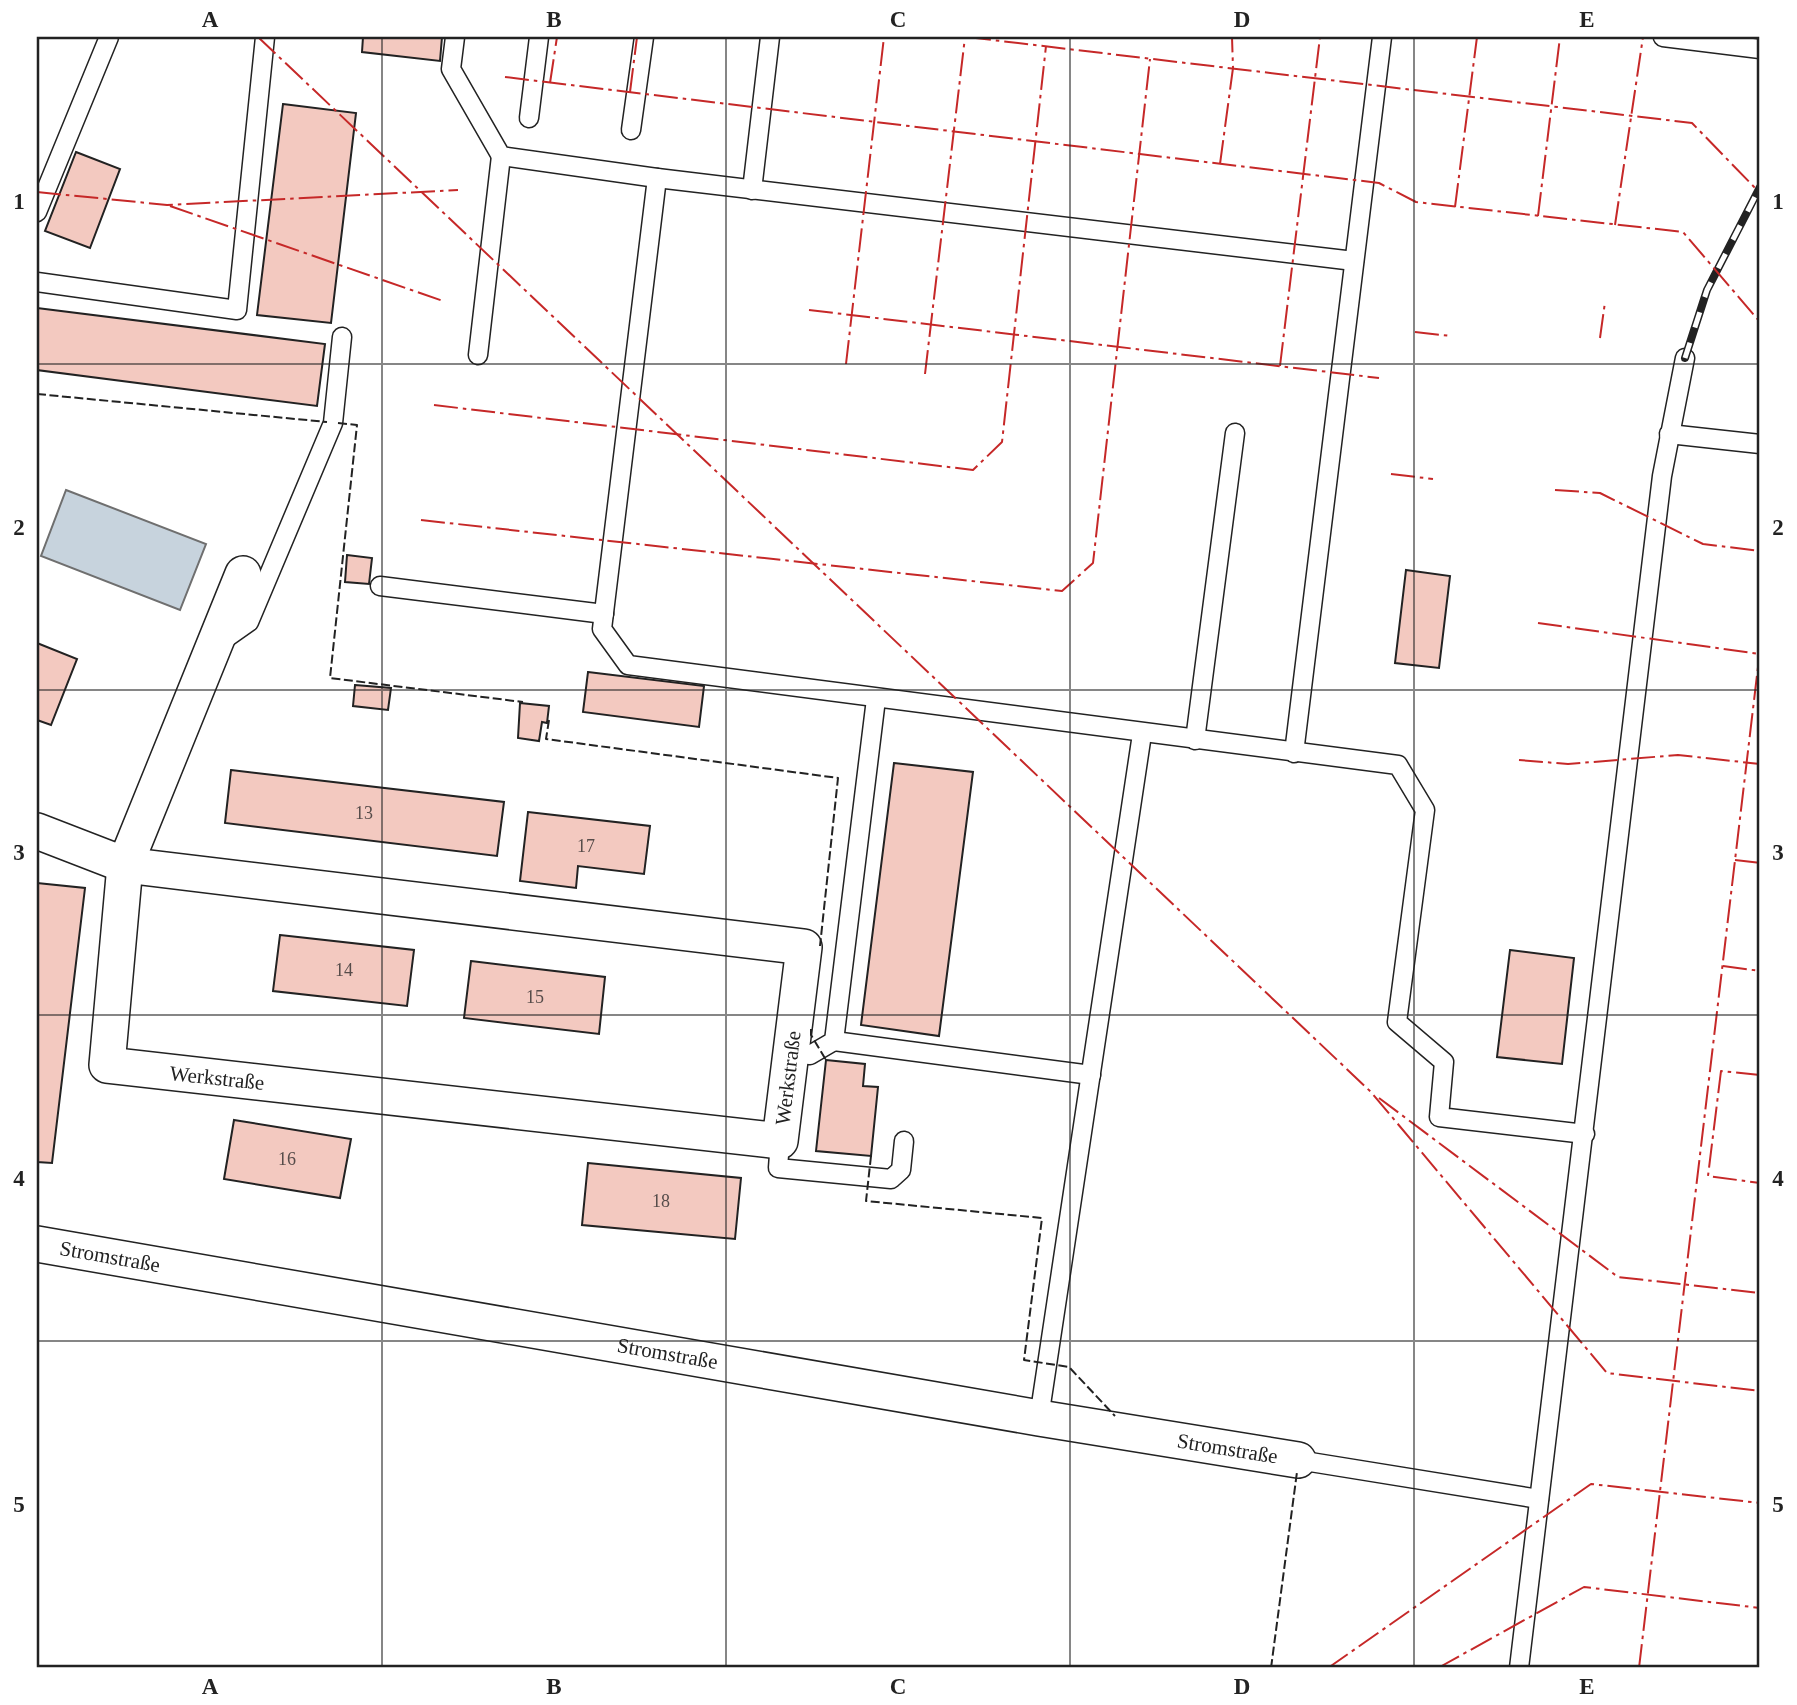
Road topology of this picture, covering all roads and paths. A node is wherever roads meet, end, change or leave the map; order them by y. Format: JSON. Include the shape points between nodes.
{"nodes":[{"id":1,"x":109,"y":37,"type":"edge"},
{"id":2,"x":265,"y":37,"type":"edge"},
{"id":3,"x":454,"y":37,"type":"edge"},
{"id":4,"x":539,"y":37,"type":"edge"},
{"id":5,"x":644,"y":37,"type":"edge"},
{"id":6,"x":771,"y":37,"type":"edge"},
{"id":7,"x":1382,"y":37,"type":"edge"},
{"id":8,"x":1663,"y":37,"type":"edge"},
{"id":9,"x":1760,"y":49,"type":"edge"},
{"id":10,"x":528,"y":118,"type":"dead end"},
{"id":11,"x":631,"y":130,"type":"dead end"},
{"id":12,"x":501,"y":156,"type":"junction"},
{"id":13,"x":657,"y":178,"type":"junction"},
{"id":14,"x":752,"y":190,"type":"junction"},
{"id":15,"x":37,"y":212,"type":"edge"},
{"id":16,"x":1354,"y":261,"type":"junction"},
{"id":17,"x":37,"y":282,"type":"edge"},
{"id":18,"x":342,"y":337,"type":"dead end"},
{"id":19,"x":478,"y":355,"type":"dead end"},
{"id":20,"x":1685,"y":358,"type":"dead end"},
{"id":21,"x":1235,"y":433,"type":"dead end"},
{"id":22,"x":1668,"y":434,"type":"junction"},
{"id":23,"x":1760,"y":444,"type":"edge"},
{"id":24,"x":243,"y":574,"type":"dead end"},
{"id":25,"x":380,"y":586,"type":"dead end"},
{"id":26,"x":604,"y":614,"type":"junction"},
{"id":27,"x":214,"y":647,"type":"junction"},
{"id":28,"x":876,"y":699,"type":"junction"},
{"id":29,"x":1142,"y":734,"type":"junction"},
{"id":30,"x":1195,"y":740,"type":"junction"},
{"id":31,"x":1294,"y":752,"type":"junction"},
{"id":32,"x":37,"y":831,"type":"edge"},
{"id":33,"x":125,"y":865,"type":"junction"},
{"id":34,"x":834,"y":1041,"type":"junction"},
{"id":35,"x":791,"y":1053,"type":"junction"},
{"id":36,"x":1091,"y":1075,"type":"junction"},
{"id":37,"x":1585,"y":1134,"type":"junction"},
{"id":38,"x":780,"y":1141,"type":"junction"},
{"id":39,"x":904,"y":1141,"type":"dead end"},
{"id":40,"x":37,"y":1244,"type":"edge"},
{"id":41,"x":1039,"y":1418,"type":"junction"},
{"id":42,"x":1298,"y":1460,"type":"joint"},
{"id":43,"x":1539,"y":1499,"type":"junction"},
{"id":44,"x":1519,"y":1668,"type":"edge"}],
"edges":[{"from":1,"to":15,"type":"lane"},
{"from":2,"to":17,"type":"lane","via":[[237,310]]},
{"from":3,"to":12,"type":"lane","via":[[451,69]]},
{"from":4,"to":10,"type":"lane"},
{"from":5,"to":11,"type":"lane"},
{"from":6,"to":14,"type":"lane"},
{"from":7,"to":16,"type":"lane"},
{"from":8,"to":9,"type":"lane"},
{"from":12,"to":13,"type":"lane"},
{"from":12,"to":19,"type":"lane"},
{"from":13,"to":14,"type":"lane"},
{"from":13,"to":26,"type":"lane"},
{"from":14,"to":16,"type":"lane"},
{"from":16,"to":31,"type":"lane"},
{"from":18,"to":27,"type":"lane","via":[[333,423],[249,622]]},
{"from":20,"to":22,"type":"lane"},
{"from":21,"to":30,"type":"lane"},
{"from":22,"to":23,"type":"lane"},
{"from":22,"to":37,"type":"lane"},
{"from":24,"to":27,"type":"street","name":"Werkstraße"},
{"from":25,"to":26,"type":"lane"},
{"from":26,"to":28,"type":"lane","via":[[602,629],[628,666]]},
{"from":27,"to":33,"type":"street","name":"Werkstraße"},
{"from":28,"to":29,"type":"lane"},
{"from":28,"to":34,"type":"lane"},
{"from":29,"to":30,"type":"lane"},
{"from":29,"to":36,"type":"lane"},
{"from":30,"to":31,"type":"lane"},
{"from":31,"to":37,"type":"lane","via":[[1398,765],[1425,810],[1397,1021],[1444,1062],[1439,1117]]},
{"from":32,"to":33,"type":"street","name":"Werkstraße"},
{"from":33,"to":35,"type":"street","name":"Werkstraße","via":[[804,947]]},
{"from":33,"to":38,"type":"street","name":"Werkstraße","via":[[107,1065]]},
{"from":34,"to":35,"type":"lane","via":[[810,1055]]},
{"from":34,"to":36,"type":"lane"},
{"from":35,"to":38,"type":"street","name":"Werkstraße"},
{"from":36,"to":41,"type":"lane"},
{"from":37,"to":43,"type":"lane"},
{"from":38,"to":39,"type":"lane","via":[[778,1168],[891,1179],[901,1170]]},
{"from":40,"to":41,"type":"street","name":"Stromstraße"},
{"from":41,"to":42,"type":"street","name":"Stromstraße"},
{"from":42,"to":43,"type":"lane"},
{"from":43,"to":44,"type":"lane"}]}
